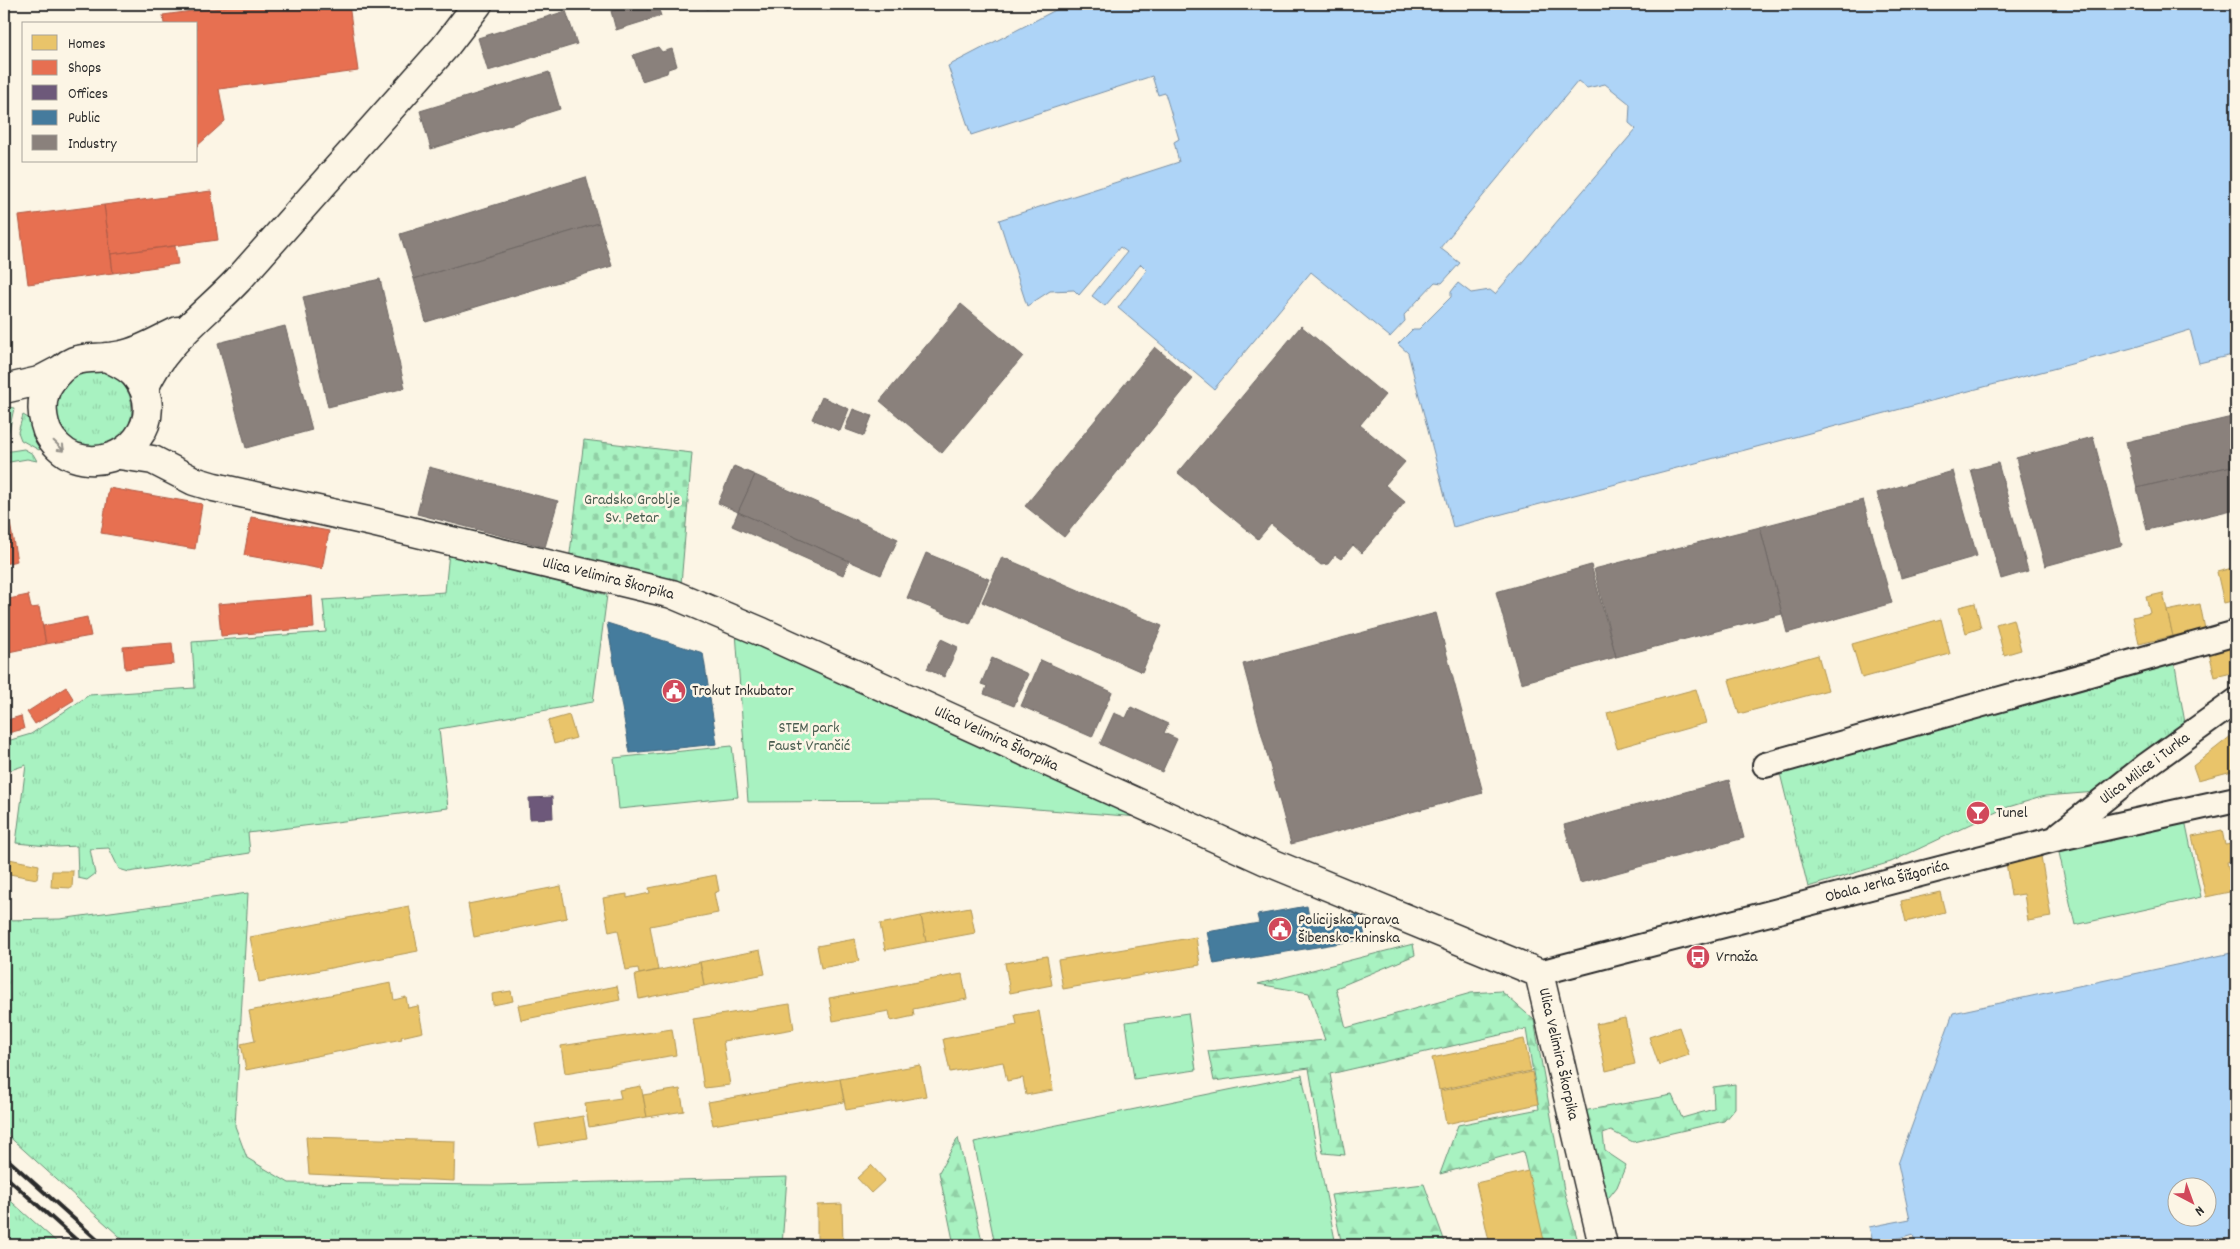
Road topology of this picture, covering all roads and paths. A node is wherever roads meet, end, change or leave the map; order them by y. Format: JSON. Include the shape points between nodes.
{"nodes":[{"id":1,"x":478,"y":4,"type":"edge"},
{"id":2,"x":188,"y":326,"type":"junction"},
{"id":3,"x":106,"y":358,"type":"junction"},
{"id":4,"x":58,"y":371,"type":"junction"},
{"id":5,"x":4,"y":389,"type":"edge"},
{"id":6,"x":144,"y":389,"type":"junction"},
{"id":7,"x":4,"y":399,"type":"edge"},
{"id":8,"x":43,"y":420,"type":"junction"},
{"id":9,"x":145,"y":423,"type":"junction"},
{"id":10,"x":119,"y":455,"type":"junction"},
{"id":11,"x":171,"y":469,"type":"junction"},
{"id":12,"x":2236,"y":633,"type":"edge"},
{"id":13,"x":2236,"y":701,"type":"edge"},
{"id":14,"x":1765,"y":764,"type":"dead end"},
{"id":15,"x":2236,"y":799,"type":"edge"},
{"id":16,"x":2054,"y":839,"type":"junction"},
{"id":17,"x":1540,"y":973,"type":"junction"},
{"id":18,"x":1603,"y":1245,"type":"edge"}],
"edges":[{"from":1,"to":2,"type":"street","via":[[445,48],[238,280]]},
{"from":2,"to":3,"type":"street","via":[[137,350]]},
{"from":2,"to":6,"type":"street","via":[[152,370]]},
{"from":3,"to":4,"type":"street","via":[[81,359]]},
{"from":3,"to":6,"type":"street","via":[[122,364]]},
{"from":4,"to":5,"type":"street","via":[[39,381]]},
{"from":4,"to":8,"type":"street","via":[[42,402]]},
{"from":6,"to":9,"type":"street"},
{"from":7,"to":8,"type":"street"},
{"from":8,"to":10,"type":"street","one_way":true,"via":[[53,440],[69,455],[86,461],[102,461]]},
{"from":9,"to":10,"type":"street","via":[[140,436]]},
{"from":9,"to":11,"type":"street","via":[[157,452]]},
{"from":10,"to":11,"type":"street","name":"Ulica Velimira Škorpika","via":[[153,460]]},
{"from":11,"to":17,"type":"street","name":"Ulica Velimira Škorpika","via":[[214,487],[672,594],[1256,857]]},
{"from":12,"to":14,"type":"street"},
{"from":13,"to":16,"type":"street","name":"Ulica Milice i Turka","via":[[2147,765]]},
{"from":15,"to":16,"type":"street","name":"Obala Jerka Šižgorića"},
{"from":16,"to":17,"type":"street","name":"Obala Jerka Šižgorića"},
{"from":17,"to":18,"type":"street","name":"Ulica Velimira Škorpika"}]}
